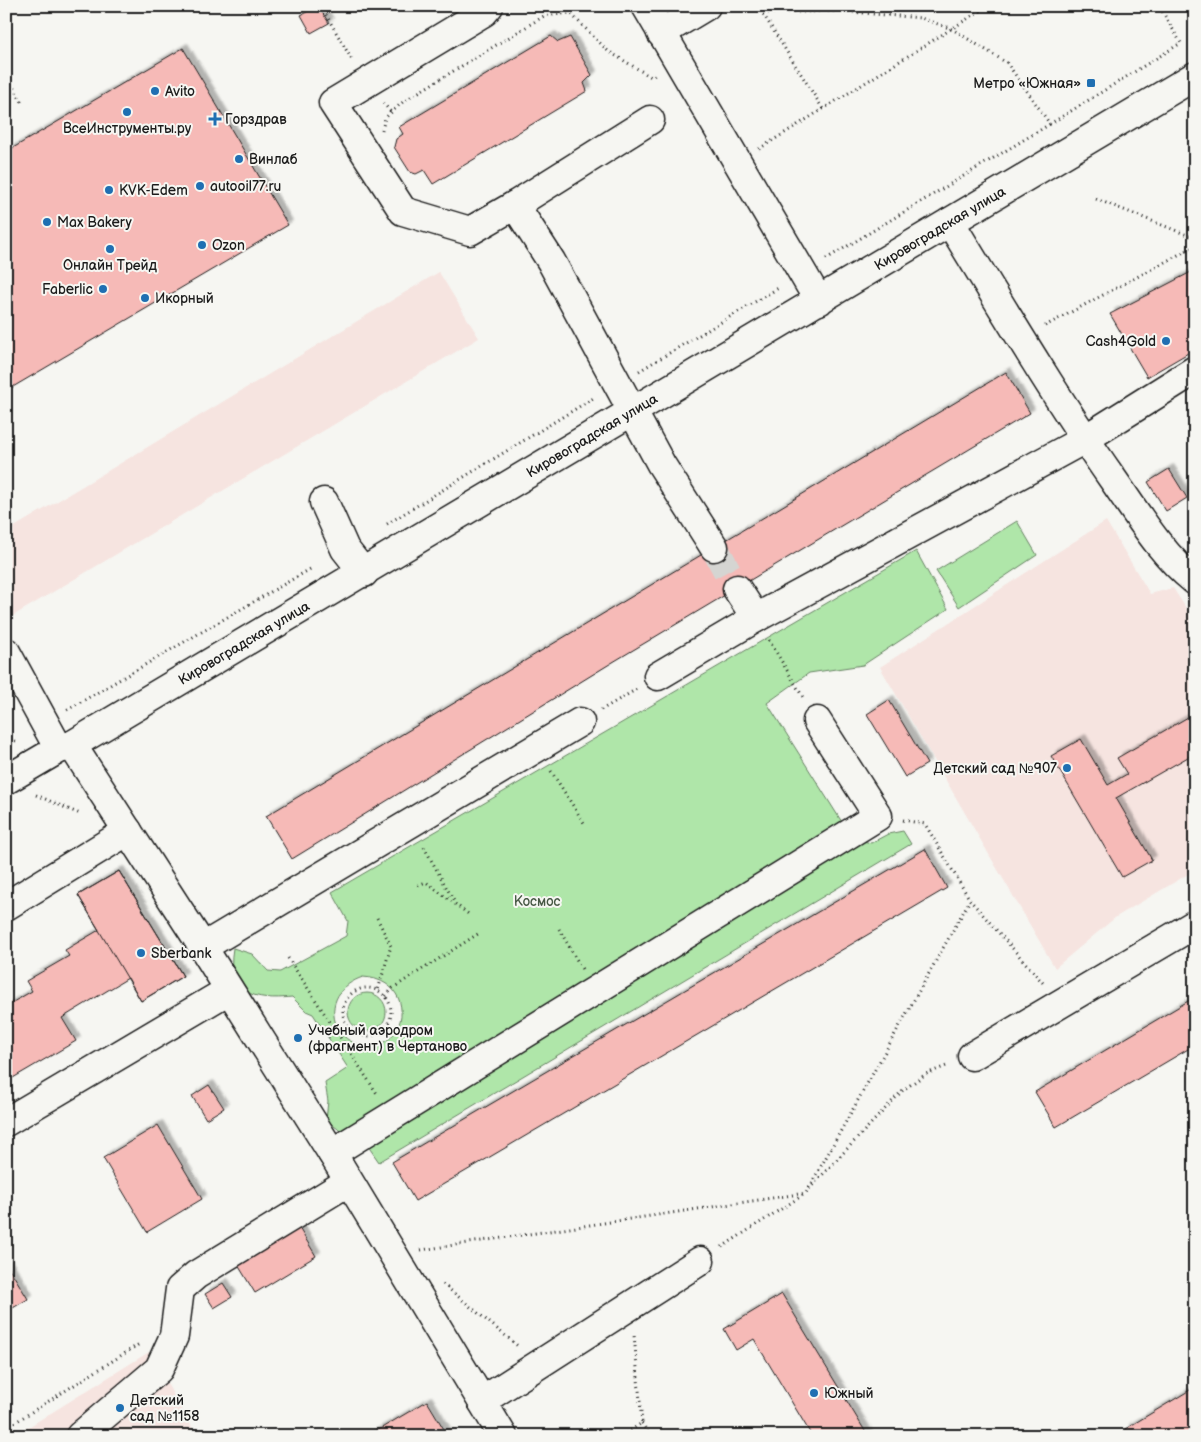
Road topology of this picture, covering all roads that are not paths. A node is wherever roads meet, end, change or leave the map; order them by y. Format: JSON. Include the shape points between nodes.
{"nodes":[{"id":1,"x":489,"y":6,"type":"edge"},
{"id":2,"x":646,"y":6,"type":"edge"},
{"id":3,"x":706,"y":6,"type":"edge"},
{"id":4,"x":662,"y":32,"type":"junction"},
{"id":5,"x":1195,"y":60,"type":"edge"},
{"id":6,"x":1189,"y":83,"type":"edge"},
{"id":7,"x":650,"y":120,"type":"dead end"},
{"id":8,"x":515,"y":205,"type":"junction"},
{"id":9,"x":950,"y":222,"type":"junction"},
{"id":10,"x":819,"y":301,"type":"junction"},
{"id":11,"x":1195,"y":370,"type":"edge"},
{"id":12,"x":632,"y":411,"type":"junction"},
{"id":13,"x":1085,"y":439,"type":"junction"},
{"id":14,"x":324,"y":502,"type":"dead end"},
{"id":15,"x":714,"y":547,"type":"tunnel mouth"},
{"id":16,"x":364,"y":573,"type":"junction"},
{"id":17,"x":1195,"y":581,"type":"edge"},
{"id":18,"x":737,"y":588,"type":"tunnel mouth"},
{"id":19,"x":756,"y":618,"type":"junction"},
{"id":20,"x":6,"y":652,"type":"edge"},
{"id":21,"x":658,"y":676,"type":"road end"},
{"id":22,"x":817,"y":721,"type":"road end"},
{"id":23,"x":580,"y":722,"type":"road end"},
{"id":24,"x":65,"y":747,"type":"junction"},
{"id":25,"x":6,"y":780,"type":"edge"},
{"id":26,"x":128,"y":832,"type":"junction"},
{"id":27,"x":6,"y":906,"type":"edge"},
{"id":28,"x":1195,"y":924,"type":"edge"},
{"id":29,"x":203,"y":947,"type":"junction"},
{"id":30,"x":229,"y":990,"type":"junction"},
{"id":31,"x":972,"y":1056,"type":"dead end"},
{"id":32,"x":6,"y":1122,"type":"edge"},
{"id":33,"x":332,"y":1153,"type":"junction"},
{"id":34,"x":348,"y":1182,"type":"junction"},
{"id":35,"x":700,"y":1261,"type":"road end"},
{"id":36,"x":482,"y":1401,"type":"junction"},
{"id":37,"x":80,"y":1436,"type":"edge"},
{"id":38,"x":503,"y":1436,"type":"edge"}],
"edges":[{"from":1,"to":8,"type":"street","via":[[333,103],[403,211],[470,232]]},
{"from":2,"to":4,"type":"street"},
{"from":3,"to":4,"type":"street"},
{"from":4,"to":10,"type":"street"},
{"from":5,"to":6,"type":"street","name":"Кировоградская улица"},
{"from":6,"to":9,"type":"street","name":"Кировоградская улица"},
{"from":7,"to":8,"type":"street"},
{"from":8,"to":12,"type":"street","via":[[551,261]]},
{"from":9,"to":10,"type":"street","name":"Кировоградская улица"},
{"from":9,"to":13,"type":"street"},
{"from":10,"to":12,"type":"street","name":"Кировоградская улица"},
{"from":11,"to":13,"type":"street"},
{"from":12,"to":15,"type":"street","via":[[661,464]]},
{"from":12,"to":16,"type":"street","name":"Кировоградская улица"},
{"from":13,"to":17,"type":"street","via":[[1164,553]]},
{"from":13,"to":19,"type":"street"},
{"from":14,"to":16,"type":"street","via":[[345,549]]},
{"from":16,"to":24,"type":"street","name":"Кировоградская улица"},
{"from":18,"to":19,"type":"street"},
{"from":19,"to":21,"type":"street"},
{"from":20,"to":24,"type":"street","via":[[45,724]]},
{"from":22,"to":33,"type":"street","via":[[878,816]]},
{"from":23,"to":29,"type":"street"},
{"from":24,"to":25,"type":"street","name":"Кировоградская улица"},
{"from":24,"to":26,"type":"street"},
{"from":26,"to":27,"type":"street"},
{"from":26,"to":29,"type":"street"},
{"from":28,"to":31,"type":"street"},
{"from":29,"to":30,"type":"street"},
{"from":30,"to":32,"type":"street"},
{"from":30,"to":33,"type":"street"},
{"from":33,"to":34,"type":"street"},
{"from":34,"to":36,"type":"street"},
{"from":34,"to":37,"type":"street","via":[[196,1275],[180,1289],[174,1336],[159,1369]]},
{"from":35,"to":36,"type":"street"},
{"from":36,"to":38,"type":"street"}]}
